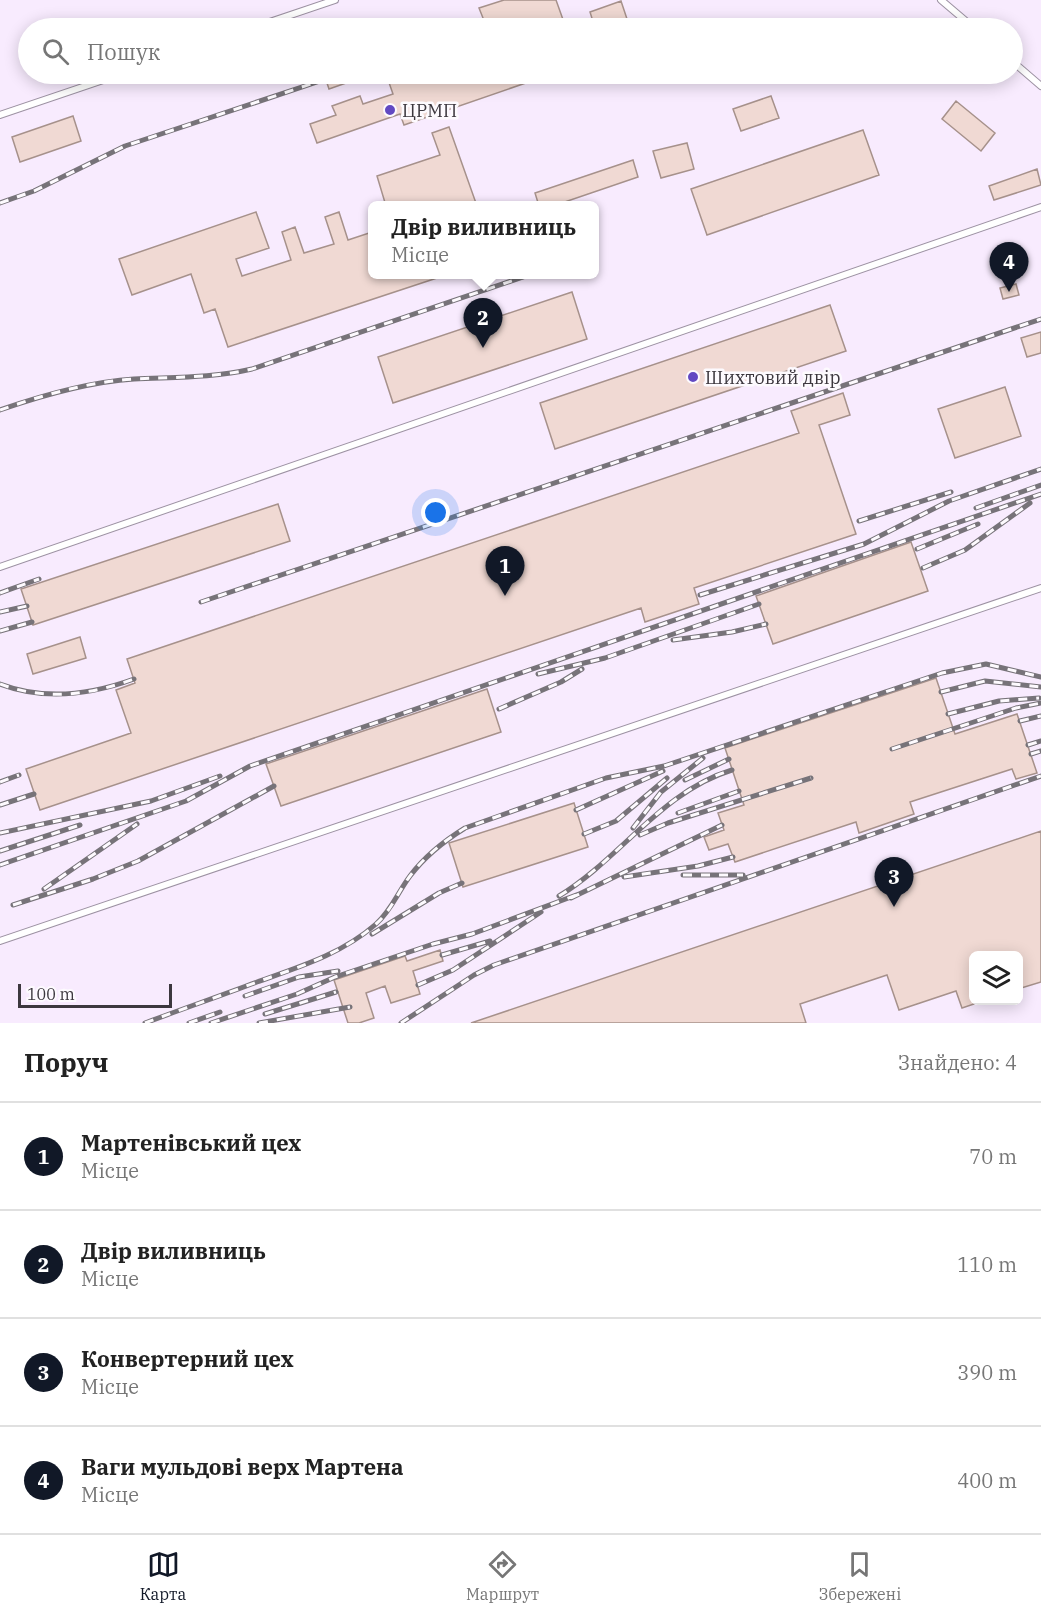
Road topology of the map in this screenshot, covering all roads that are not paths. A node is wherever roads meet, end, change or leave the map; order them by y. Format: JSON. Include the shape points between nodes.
{"nodes":[{"id":1,"x":335,"y":0,"type":"edge"},
{"id":2,"x":941,"y":0,"type":"edge"},
{"id":3,"x":282,"y":18,"type":"edge"},
{"id":4,"x":963,"y":18,"type":"edge"},
{"id":5,"x":1023,"y":70,"type":"edge"},
{"id":6,"x":91,"y":84,"type":"edge"},
{"id":7,"x":1041,"y":86,"type":"edge"},
{"id":8,"x":0,"y":115,"type":"edge"},
{"id":9,"x":1041,"y":207,"type":"edge"},
{"id":10,"x":0,"y":567,"type":"edge"},
{"id":11,"x":1041,"y":588,"type":"edge"},
{"id":12,"x":0,"y":941,"type":"edge"}],
"edges":[{"from":1,"to":3,"type":"lane"},
{"from":2,"to":4,"type":"lane"},
{"from":5,"to":7,"type":"lane"},
{"from":6,"to":8,"type":"lane"},
{"from":9,"to":10,"type":"lane"},
{"from":11,"to":12,"type":"lane"}]}
